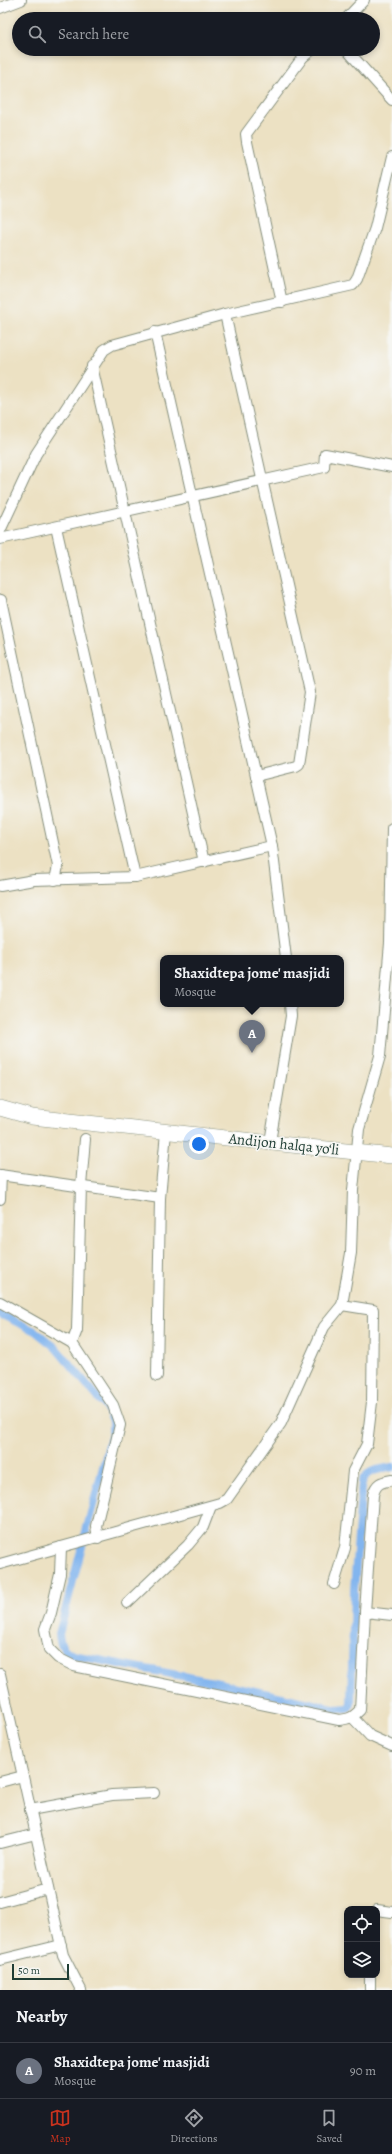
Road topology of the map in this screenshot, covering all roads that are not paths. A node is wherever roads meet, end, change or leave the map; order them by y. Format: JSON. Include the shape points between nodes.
{"nodes":[{"id":1,"x":21,"y":0,"type":"edge"},
{"id":2,"x":364,"y":0,"type":"edge"},
{"id":3,"x":0,"y":8,"type":"edge"},
{"id":4,"x":353,"y":12,"type":"edge"},
{"id":5,"x":304,"y":56,"type":"edge"},
{"id":6,"x":352,"y":56,"type":"edge"},
{"id":7,"x":392,"y":100,"type":"edge"},
{"id":8,"x":392,"y":157,"type":"edge"},
{"id":9,"x":282,"y":302,"type":"junction"},
{"id":10,"x":225,"y":314,"type":"junction"},
{"id":11,"x":156,"y":332,"type":"junction"},
{"id":12,"x":92,"y":366,"type":"junction"},
{"id":13,"x":392,"y":467,"type":"edge"},
{"id":14,"x":263,"y":482,"type":"junction"},
{"id":15,"x":194,"y":497,"type":"junction"},
{"id":16,"x":125,"y":512,"type":"junction"},
{"id":17,"x":56,"y":527,"type":"junction"},
{"id":18,"x":0,"y":531,"type":"edge"},
{"id":19,"x":0,"y":539,"type":"edge"},
{"id":20,"x":1,"y":600,"type":"edge"},
{"id":21,"x":256,"y":776,"type":"junction"},
{"id":22,"x":392,"y":828,"type":"edge"},
{"id":23,"x":272,"y":846,"type":"junction"},
{"id":24,"x":204,"y":862,"type":"junction"},
{"id":25,"x":135,"y":877,"type":"junction"},
{"id":26,"x":55,"y":880,"type":"junction"},
{"id":27,"x":0,"y":886,"type":"edge"},
{"id":28,"x":391,"y":943,"type":"edge"},
{"id":29,"x":286,"y":955,"type":"edge"},
{"id":30,"x":290,"y":1007,"type":"edge"},
{"id":31,"x":0,"y":1108,"type":"edge"},
{"id":32,"x":32,"y":1117,"type":"junction"},
{"id":33,"x":0,"y":1119,"type":"edge"},
{"id":34,"x":166,"y":1132,"type":"junction"},
{"id":35,"x":85,"y":1139,"type":"dead end"},
{"id":36,"x":270,"y":1142,"type":"junction"},
{"id":37,"x":357,"y":1152,"type":"junction"},
{"id":38,"x":392,"y":1156,"type":"edge"},
{"id":39,"x":0,"y":1175,"type":"edge"},
{"id":40,"x":81,"y":1186,"type":"junction"},
{"id":41,"x":160,"y":1198,"type":"junction"},
{"id":42,"x":0,"y":1199,"type":"edge"},
{"id":43,"x":0,"y":1302,"type":"edge"},
{"id":44,"x":342,"y":1305,"type":"junction"},
{"id":45,"x":72,"y":1343,"type":"junction"},
{"id":46,"x":157,"y":1376,"type":"dead end"},
{"id":47,"x":392,"y":1480,"type":"edge"},
{"id":48,"x":211,"y":1506,"type":"junction"},
{"id":49,"x":95,"y":1539,"type":"junction"},
{"id":50,"x":65,"y":1546,"type":"junction"},
{"id":51,"x":0,"y":1564,"type":"edge"},
{"id":52,"x":334,"y":1584,"type":"dead end"},
{"id":53,"x":127,"y":1603,"type":"dead end"},
{"id":54,"x":365,"y":1612,"type":"junction"},
{"id":55,"x":392,"y":1614,"type":"edge"},
{"id":56,"x":0,"y":1674,"type":"edge"},
{"id":57,"x":353,"y":1718,"type":"junction"},
{"id":58,"x":392,"y":1746,"type":"edge"},
{"id":59,"x":23,"y":1776,"type":"junction"},
{"id":60,"x":0,"y":1782,"type":"edge"},
{"id":61,"x":154,"y":1793,"type":"dead end"},
{"id":62,"x":30,"y":1810,"type":"junction"},
{"id":63,"x":36,"y":1834,"type":"junction"},
{"id":64,"x":0,"y":1843,"type":"edge"},
{"id":65,"x":48,"y":1889,"type":"junction"},
{"id":66,"x":0,"y":1902,"type":"edge"},
{"id":67,"x":380,"y":1910,"type":"edge"},
{"id":68,"x":392,"y":1912,"type":"edge"},
{"id":69,"x":61,"y":1945,"type":"junction"},
{"id":70,"x":0,"y":1960,"type":"edge"},
{"id":71,"x":370,"y":1978,"type":"edge"},
{"id":72,"x":81,"y":1990,"type":"edge"},
{"id":73,"x":370,"y":1990,"type":"edge"}],
"edges":[{"from":1,"to":3,"type":"street"},
{"from":2,"to":4,"type":"street"},
{"from":5,"to":9,"type":"street","via":[[246,134]]},
{"from":6,"to":7,"type":"street"},
{"from":8,"to":9,"type":"street","via":[[375,228],[353,285]]},
{"from":9,"to":10,"type":"street"},
{"from":10,"to":11,"type":"street"},
{"from":10,"to":14,"type":"street"},
{"from":11,"to":12,"type":"street","via":[[108,346]]},
{"from":11,"to":15,"type":"street"},
{"from":12,"to":16,"type":"street"},
{"from":12,"to":18,"type":"street","via":[[36,454]]},
{"from":13,"to":14,"type":"street","via":[[325,454],[324,467]]},
{"from":14,"to":15,"type":"street"},
{"from":14,"to":21,"type":"street","via":[[310,692],[299,764]]},
{"from":15,"to":16,"type":"street"},
{"from":15,"to":21,"type":"street"},
{"from":16,"to":17,"type":"street"},
{"from":16,"to":24,"type":"street"},
{"from":17,"to":19,"type":"street"},
{"from":17,"to":25,"type":"street"},
{"from":20,"to":26,"type":"street","via":[[58,866]]},
{"from":21,"to":23,"type":"street"},
{"from":22,"to":28,"type":"street"},
{"from":23,"to":24,"type":"street"},
{"from":23,"to":29,"type":"street"},
{"from":24,"to":25,"type":"street"},
{"from":25,"to":26,"type":"street"},
{"from":26,"to":27,"type":"street","via":[[34,880]]},
{"from":28,"to":37,"type":"street","via":[[380,1056],[359,1129]]},
{"from":30,"to":36,"type":"street","via":[[291,1016]]},
{"from":31,"to":32,"type":"highway","name":"Andijon halqa yo‘li"},
{"from":32,"to":33,"type":"highway","name":"Andijon halqa yo‘li"},
{"from":32,"to":34,"type":"highway","name":"Andijon halqa yo‘li"},
{"from":34,"to":36,"type":"highway","name":"Andijon halqa yo‘li"},
{"from":34,"to":41,"type":"street"},
{"from":35,"to":40,"type":"street"},
{"from":36,"to":37,"type":"highway","name":"Andijon halqa yo‘li"},
{"from":37,"to":38,"type":"highway","name":"Andijon halqa yo‘li"},
{"from":37,"to":44,"type":"street","via":[[351,1253]]},
{"from":39,"to":40,"type":"street"},
{"from":39,"to":42,"type":"street"},
{"from":40,"to":41,"type":"street"},
{"from":40,"to":45,"type":"street","via":[[77,1330]]},
{"from":41,"to":46,"type":"street"},
{"from":43,"to":45,"type":"street"},
{"from":44,"to":48,"type":"street","via":[[324,1326],[281,1423],[227,1498]]},
{"from":44,"to":52,"type":"street","via":[[373,1310],[372,1402],[367,1444],[353,1471],[345,1548]]},
{"from":45,"to":49,"type":"street","via":[[113,1405],[120,1425]]},
{"from":47,"to":54,"type":"street","via":[[379,1482],[373,1495]]},
{"from":48,"to":49,"type":"street"},
{"from":48,"to":53,"type":"street","via":[[203,1527],[188,1545]]},
{"from":49,"to":50,"type":"street"},
{"from":50,"to":51,"type":"street"},
{"from":50,"to":57,"type":"street","via":[[51,1613],[45,1629],[49,1649],[58,1658],[74,1666],[339,1720]]},
{"from":54,"to":55,"type":"street"},
{"from":54,"to":57,"type":"street","via":[[360,1710]]},
{"from":56,"to":59,"type":"street"},
{"from":57,"to":58,"type":"street","via":[[370,1736]]},
{"from":59,"to":60,"type":"street"},
{"from":59,"to":62,"type":"street"},
{"from":61,"to":62,"type":"street","via":[[112,1795]]},
{"from":62,"to":63,"type":"street"},
{"from":63,"to":64,"type":"street"},
{"from":63,"to":65,"type":"street"},
{"from":65,"to":66,"type":"street"},
{"from":65,"to":69,"type":"street"},
{"from":67,"to":68,"type":"street"},
{"from":69,"to":70,"type":"street"},
{"from":69,"to":72,"type":"street","via":[[63,1955]]},
{"from":71,"to":73,"type":"street"}]}
